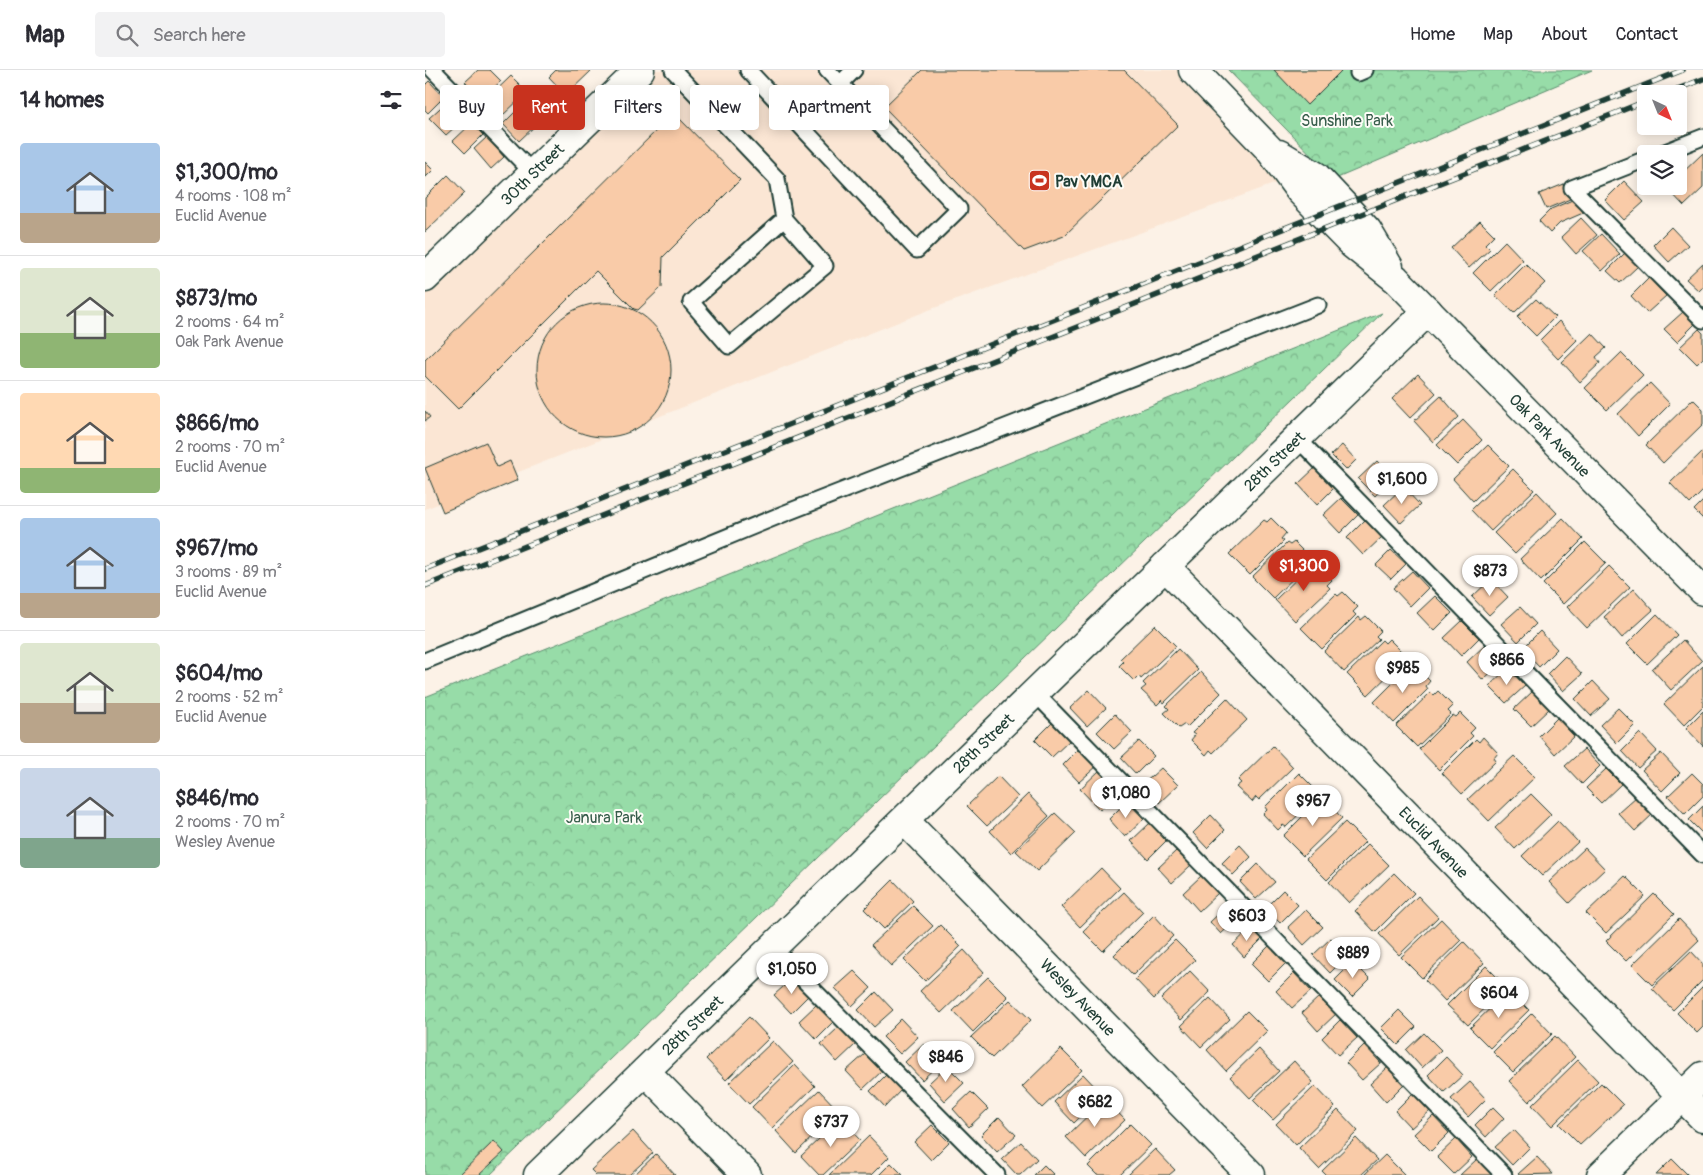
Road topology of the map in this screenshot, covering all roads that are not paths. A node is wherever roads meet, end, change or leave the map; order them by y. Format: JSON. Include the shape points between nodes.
{"nodes":[{"id":1,"x":433,"y":70,"type":"edge"},
{"id":2,"x":639,"y":70,"type":"edge"},
{"id":3,"x":673,"y":70,"type":"edge"},
{"id":4,"x":747,"y":70,"type":"edge"},
{"id":5,"x":827,"y":70,"type":"edge"},
{"id":6,"x":854,"y":70,"type":"edge"},
{"id":7,"x":1193,"y":70,"type":"edge"},
{"id":8,"x":840,"y":84,"type":"junction"},
{"id":9,"x":1703,"y":137,"type":"edge"},
{"id":10,"x":1683,"y":145,"type":"edge"},
{"id":11,"x":1637,"y":163,"type":"edge"},
{"id":12,"x":533,"y":173,"type":"junction"},
{"id":13,"x":784,"y":219,"type":"junction"},
{"id":14,"x":425,"y":278,"type":"edge"},
{"id":15,"x":1318,"y":305,"type":"dead end"},
{"id":16,"x":1428,"y":311,"type":"junction"},
{"id":17,"x":1703,"y":320,"type":"edge"},
{"id":18,"x":1297,"y":438,"type":"junction"},
{"id":19,"x":1165,"y":566,"type":"junction"},
{"id":20,"x":1703,"y":592,"type":"edge"},
{"id":21,"x":425,"y":661,"type":"edge"},
{"id":22,"x":1035,"y":693,"type":"junction"},
{"id":23,"x":904,"y":820,"type":"junction"},
{"id":24,"x":1703,"y":855,"type":"edge"},
{"id":25,"x":772,"y":948,"type":"junction"},
{"id":26,"x":645,"y":1071,"type":"junction"},
{"id":27,"x":1703,"y":1076,"type":"edge"},
{"id":28,"x":1682,"y":1096,"type":"junction"},
{"id":29,"x":1703,"y":1118,"type":"edge"},
{"id":30,"x":538,"y":1175,"type":"edge"},
{"id":31,"x":747,"y":1175,"type":"edge"},
{"id":32,"x":997,"y":1175,"type":"edge"},
{"id":33,"x":1251,"y":1175,"type":"edge"},
{"id":34,"x":1504,"y":1175,"type":"edge"},
{"id":35,"x":1601,"y":1175,"type":"edge"}],
"edges":[{"from":1,"to":12,"type":"lane"},
{"from":2,"to":12,"type":"street","name":"30th Street"},
{"from":3,"to":13,"type":"lane","via":[[777,179]]},
{"from":4,"to":8,"type":"lane","via":[[917,250],[959,209]]},
{"from":5,"to":8,"type":"lane"},
{"from":6,"to":8,"type":"lane"},
{"from":7,"to":16,"type":"street","name":"Oak Park Avenue","via":[[1269,148],[1316,176],[1367,230],[1396,279]]},
{"from":9,"to":10,"type":"lane"},
{"from":11,"to":17,"type":"lane","via":[[1572,188]]},
{"from":12,"to":14,"type":"street","name":"30th Street"},
{"from":13,"to":13,"type":"lane","via":[[825,266],[729,346],[691,302]]},
{"from":15,"to":21,"type":"lane","via":[[783,514]]},
{"from":16,"to":18,"type":"street","name":"28th Street"},
{"from":16,"to":20,"type":"street","name":"Oak Park Avenue"},
{"from":18,"to":19,"type":"street","name":"28th Street"},
{"from":18,"to":24,"type":"lane"},
{"from":19,"to":22,"type":"street","name":"28th Street"},
{"from":19,"to":28,"type":"street","name":"Euclid Avenue"},
{"from":22,"to":23,"type":"street","name":"28th Street"},
{"from":22,"to":34,"type":"lane"},
{"from":23,"to":25,"type":"street","name":"28th Street"},
{"from":23,"to":33,"type":"street","name":"Wesley Avenue"},
{"from":25,"to":26,"type":"street","name":"28th Street"},
{"from":25,"to":32,"type":"lane"},
{"from":26,"to":30,"type":"street","name":"28th Street"},
{"from":26,"to":31,"type":"street"},
{"from":27,"to":28,"type":"street"},
{"from":28,"to":29,"type":"street","name":"Euclid Avenue"},
{"from":28,"to":35,"type":"street"}]}
